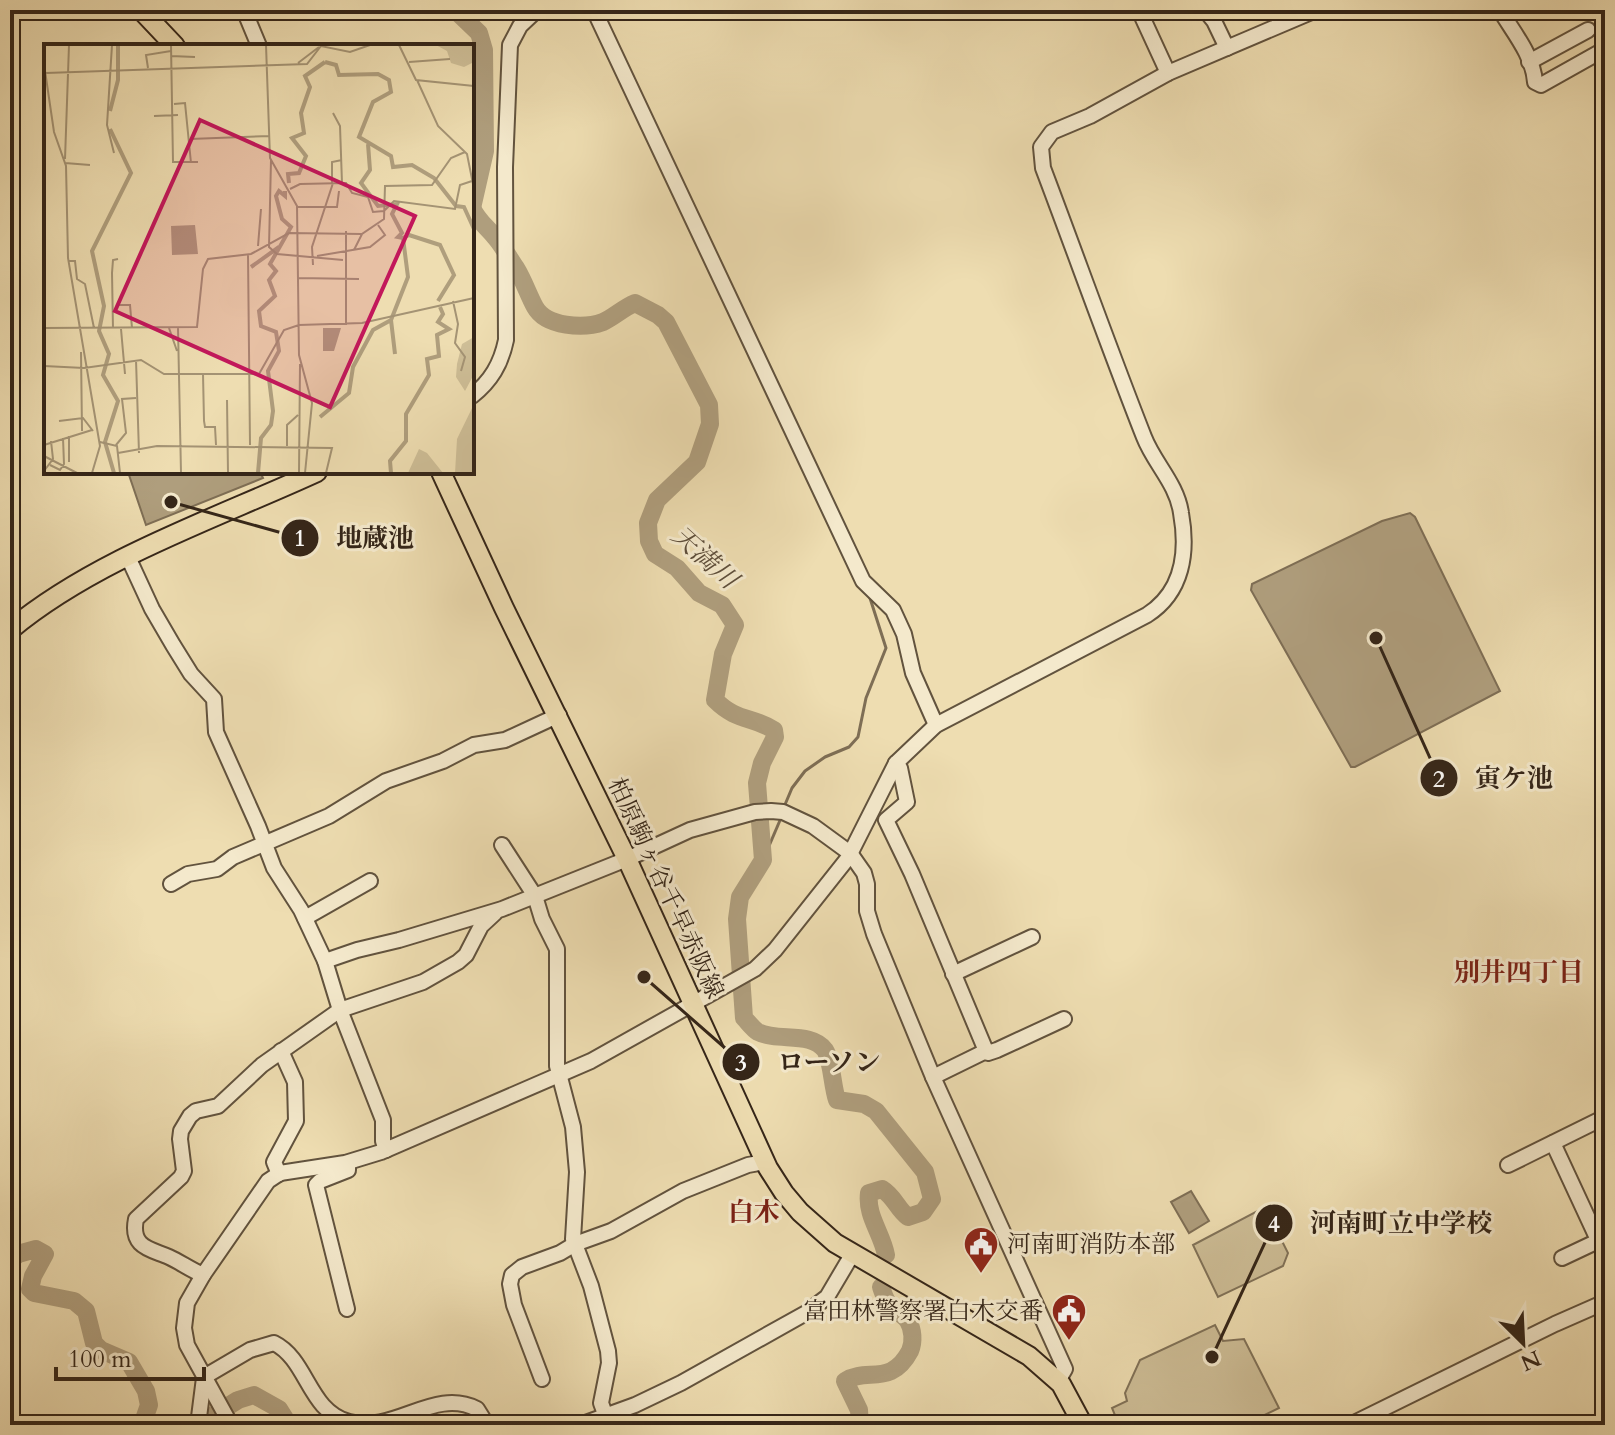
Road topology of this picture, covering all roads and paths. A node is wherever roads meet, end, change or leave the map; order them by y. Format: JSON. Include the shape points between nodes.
{"nodes":[{"id":1,"x":244,"y":10,"type":"edge"},
{"id":2,"x":537,"y":10,"type":"edge"},
{"id":3,"x":594,"y":10,"type":"edge"},
{"id":4,"x":1139,"y":10,"type":"edge"},
{"id":5,"x":1205,"y":10,"type":"edge"},
{"id":6,"x":1316,"y":10,"type":"edge"},
{"id":7,"x":1500,"y":10,"type":"edge"},
{"id":8,"x":144,"y":11,"type":"edge"},
{"id":9,"x":1588,"y":30,"type":"dead end"},
{"id":10,"x":173,"y":44,"type":"edge"},
{"id":11,"x":258,"y":44,"type":"edge"},
{"id":12,"x":1227,"y":48,"type":"junction"},
{"id":13,"x":1605,"y":52,"type":"edge"},
{"id":14,"x":1529,"y":62,"type":"junction"},
{"id":15,"x":1168,"y":73,"type":"junction"},
{"id":16,"x":474,"y":394,"type":"edge"},
{"id":17,"x":313,"y":474,"type":"edge"},
{"id":18,"x":442,"y":474,"type":"edge"},
{"id":19,"x":128,"y":557,"type":"junction"},
{"id":20,"x":10,"y":630,"type":"edge"},
{"id":21,"x":559,"y":715,"type":"junction"},
{"id":22,"x":936,"y":725,"type":"junction"},
{"id":23,"x":896,"y":763,"type":"junction"},
{"id":24,"x":265,"y":843,"type":"junction"},
{"id":25,"x":502,"y":845,"type":"dead end"},
{"id":26,"x":850,"y":854,"type":"junction"},
{"id":27,"x":627,"y":859,"type":"junction"},
{"id":28,"x":370,"y":881,"type":"dead end"},
{"id":29,"x":171,"y":884,"type":"dead end"},
{"id":30,"x":535,"y":896,"type":"junction"},
{"id":31,"x":502,"y":909,"type":"junction"},
{"id":32,"x":305,"y":918,"type":"junction"},
{"id":33,"x":1032,"y":937,"type":"dead end"},
{"id":34,"x":325,"y":961,"type":"junction"},
{"id":35,"x":953,"y":974,"type":"junction"},
{"id":36,"x":693,"y":1003,"type":"junction"},
{"id":37,"x":340,"y":1010,"type":"junction"},
{"id":38,"x":1064,"y":1019,"type":"dead end"},
{"id":39,"x":281,"y":1051,"type":"junction"},
{"id":40,"x":986,"y":1051,"type":"junction"},
{"id":41,"x":558,"y":1075,"type":"junction"},
{"id":42,"x":933,"y":1077,"type":"junction"},
{"id":43,"x":1605,"y":1117,"type":"edge"},
{"id":44,"x":1553,"y":1143,"type":"junction"},
{"id":45,"x":386,"y":1150,"type":"junction"},
{"id":46,"x":765,"y":1162,"type":"junction"},
{"id":47,"x":349,"y":1163,"type":"junction"},
{"id":48,"x":1508,"y":1165,"type":"dead end"},
{"id":49,"x":279,"y":1174,"type":"junction"},
{"id":50,"x":575,"y":1244,"type":"junction"},
{"id":51,"x":1602,"y":1248,"type":"edge"},
{"id":52,"x":853,"y":1253,"type":"junction"},
{"id":53,"x":1562,"y":1258,"type":"dead end"},
{"id":54,"x":203,"y":1275,"type":"junction"},
{"id":55,"x":1605,"y":1302,"type":"edge"},
{"id":56,"x":347,"y":1309,"type":"dead end"},
{"id":57,"x":204,"y":1377,"type":"junction"},
{"id":58,"x":542,"y":1379,"type":"dead end"},
{"id":59,"x":1058,"y":1381,"type":"junction"},
{"id":60,"x":612,"y":1417,"type":"edge"},
{"id":61,"x":198,"y":1425,"type":"edge"},
{"id":62,"x":231,"y":1425,"type":"edge"},
{"id":63,"x":487,"y":1425,"type":"edge"},
{"id":64,"x":580,"y":1425,"type":"edge"},
{"id":65,"x":1083,"y":1425,"type":"edge"},
{"id":66,"x":1350,"y":1425,"type":"edge"}],
"edges":[{"from":1,"to":11,"type":"street"},
{"from":2,"to":16,"type":"street","via":[[510,45],[506,340],[491,378]]},
{"from":3,"to":22,"type":"street","via":[[844,543],[863,581],[893,610]]},
{"from":4,"to":15,"type":"street"},
{"from":5,"to":12,"type":"street"},
{"from":6,"to":12,"type":"street"},
{"from":7,"to":14,"type":"street"},
{"from":8,"to":10,"type":"main road"},
{"from":9,"to":14,"type":"street"},
{"from":12,"to":15,"type":"street"},
{"from":13,"to":14,"type":"street","via":[[1541,85]]},
{"from":15,"to":22,"type":"street","via":[[1052,132],[1044,139],[1041,156],[1145,441],[1178,500],[1183,531],[1179,578],[1147,615]]},
{"from":17,"to":19,"type":"main road"},
{"from":18,"to":21,"type":"main road","name":"柏原駒ヶ谷千早赤阪線"},
{"from":19,"to":20,"type":"main road"},
{"from":19,"to":24,"type":"street","via":[[173,645],[214,699],[216,732]]},
{"from":21,"to":24,"type":"street","via":[[505,740],[474,745],[386,781],[329,816]]},
{"from":21,"to":27,"type":"main road","name":"柏原駒ヶ谷千早赤阪線"},
{"from":22,"to":23,"type":"street"},
{"from":23,"to":26,"type":"street"},
{"from":23,"to":35,"type":"street","via":[[907,802],[886,820]]},
{"from":24,"to":29,"type":"street","via":[[217,869],[188,874]]},
{"from":24,"to":32,"type":"street"},
{"from":25,"to":30,"type":"street"},
{"from":26,"to":27,"type":"street","via":[[813,826],[771,811],[690,830]]},
{"from":26,"to":36,"type":"street","via":[[766,959]]},
{"from":26,"to":42,"type":"street","via":[[864,873],[874,934]]},
{"from":27,"to":30,"type":"street"},
{"from":27,"to":36,"type":"main road","name":"柏原駒ヶ谷千早赤阪線"},
{"from":28,"to":32,"type":"street"},
{"from":30,"to":31,"type":"street"},
{"from":30,"to":41,"type":"street","via":[[557,949]]},
{"from":31,"to":34,"type":"street"},
{"from":31,"to":37,"type":"street","via":[[481,926],[458,962],[423,982]]},
{"from":32,"to":34,"type":"street"},
{"from":33,"to":35,"type":"street"},
{"from":34,"to":37,"type":"street"},
{"from":35,"to":40,"type":"street"},
{"from":36,"to":41,"type":"street","via":[[606,1054]]},
{"from":36,"to":46,"type":"main road","name":"柏原駒ヶ谷千早赤阪線"},
{"from":37,"to":39,"type":"street"},
{"from":37,"to":45,"type":"street","via":[[383,1120]]},
{"from":38,"to":40,"type":"street"},
{"from":39,"to":49,"type":"street","via":[[295,1082],[296,1121],[274,1162]]},
{"from":39,"to":54,"type":"street","via":[[218,1106],[190,1116],[181,1131],[181,1177],[136,1219],[135,1232],[150,1251]]},
{"from":40,"to":42,"type":"street"},
{"from":41,"to":45,"type":"street"},
{"from":41,"to":50,"type":"street","via":[[573,1127]]},
{"from":42,"to":59,"type":"street","via":[[1065,1369]]},
{"from":43,"to":44,"type":"street"},
{"from":44,"to":48,"type":"street"},
{"from":44,"to":51,"type":"street"},
{"from":45,"to":47,"type":"street"},
{"from":46,"to":50,"type":"street","via":[[683,1191],[611,1231]]},
{"from":46,"to":52,"type":"main road","name":"柏原駒ヶ谷千早赤阪線","via":[[800,1212]]},
{"from":47,"to":49,"type":"street"},
{"from":47,"to":56,"type":"street","via":[[348,1170],[316,1185]]},
{"from":49,"to":54,"type":"street","via":[[260,1191]]},
{"from":50,"to":58,"type":"street","via":[[512,1275],[514,1305]]},
{"from":50,"to":60,"type":"street","via":[[608,1351],[601,1403]]},
{"from":51,"to":53,"type":"street"},
{"from":52,"to":59,"type":"main road","name":"柏原駒ヶ谷千早赤阪線","via":[[1029,1356]]},
{"from":52,"to":60,"type":"street","via":[[821,1304]]},
{"from":54,"to":57,"type":"street","via":[[187,1303],[184,1328]]},
{"from":55,"to":66,"type":"street"},
{"from":57,"to":61,"type":"street"},
{"from":57,"to":62,"type":"street"},
{"from":57,"to":63,"type":"street","via":[[250,1350],[274,1343],[288,1350],[327,1411],[347,1422],[393,1421],[435,1405],[457,1403],[477,1409]]},
{"from":59,"to":65,"type":"main road","name":"柏原駒ヶ谷千早赤阪線"},
{"from":60,"to":64,"type":"street"}]}
